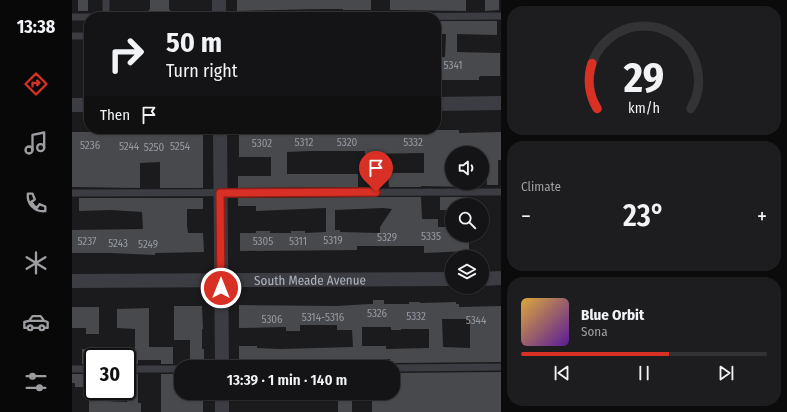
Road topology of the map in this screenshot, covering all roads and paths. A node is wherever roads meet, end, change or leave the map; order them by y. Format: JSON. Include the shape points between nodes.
{"nodes":[{"id":1,"x":106,"y":0,"type":"edge"},
{"id":2,"x":219,"y":0,"type":"edge"},
{"id":3,"x":106,"y":12,"type":"edge"},
{"id":4,"x":219,"y":12,"type":"edge"},
{"id":5,"x":441,"y":16,"type":"edge"},
{"id":6,"x":501,"y":16,"type":"edge"},
{"id":7,"x":72,"y":17,"type":"edge"},
{"id":8,"x":84,"y":17,"type":"edge"},
{"id":9,"x":72,"y":36,"type":"edge"},
{"id":10,"x":84,"y":36,"type":"edge"},
{"id":11,"x":501,"y":103,"type":"edge"},
{"id":12,"x":441,"y":104,"type":"edge"},
{"id":13,"x":72,"y":105,"type":"edge"},
{"id":14,"x":84,"y":105,"type":"edge"},
{"id":15,"x":220,"y":134,"type":"edge"},
{"id":16,"x":501,"y":192,"type":"edge"},
{"id":17,"x":72,"y":193,"type":"edge"},
{"id":18,"x":220,"y":193,"type":"junction"},
{"id":19,"x":489,"y":278,"type":"edge"},
{"id":20,"x":501,"y":278,"type":"edge"},
{"id":21,"x":445,"y":279,"type":"edge"},
{"id":22,"x":72,"y":280,"type":"edge"},
{"id":23,"x":221,"y":280,"type":"junction"},
{"id":24,"x":222,"y":360,"type":"edge"},
{"id":25,"x":501,"y":367,"type":"edge"},
{"id":26,"x":400,"y":368,"type":"edge"},
{"id":27,"x":72,"y":369,"type":"edge"},
{"id":28,"x":84,"y":369,"type":"edge"},
{"id":29,"x":136,"y":369,"type":"edge"},
{"id":30,"x":174,"y":369,"type":"edge"},
{"id":31,"x":222,"y":400,"type":"edge"},
{"id":32,"x":222,"y":412,"type":"edge"}],
"edges":[{"from":1,"to":3,"type":"lane"},
{"from":2,"to":4,"type":"street"},
{"from":5,"to":6,"type":"lane"},
{"from":7,"to":8,"type":"lane"},
{"from":9,"to":10,"type":"lane"},
{"from":11,"to":12,"type":"street"},
{"from":13,"to":14,"type":"street"},
{"from":15,"to":18,"type":"street"},
{"from":16,"to":18,"type":"lane"},
{"from":17,"to":18,"type":"lane"},
{"from":18,"to":23,"type":"street"},
{"from":19,"to":20,"type":"street"},
{"from":21,"to":23,"type":"street","name":"South Meade Avenue"},
{"from":22,"to":23,"type":"street","name":"South Meade Avenue"},
{"from":23,"to":24,"type":"street"},
{"from":25,"to":26,"type":"lane"},
{"from":27,"to":28,"type":"lane"},
{"from":29,"to":30,"type":"lane"},
{"from":31,"to":32,"type":"street"}]}
